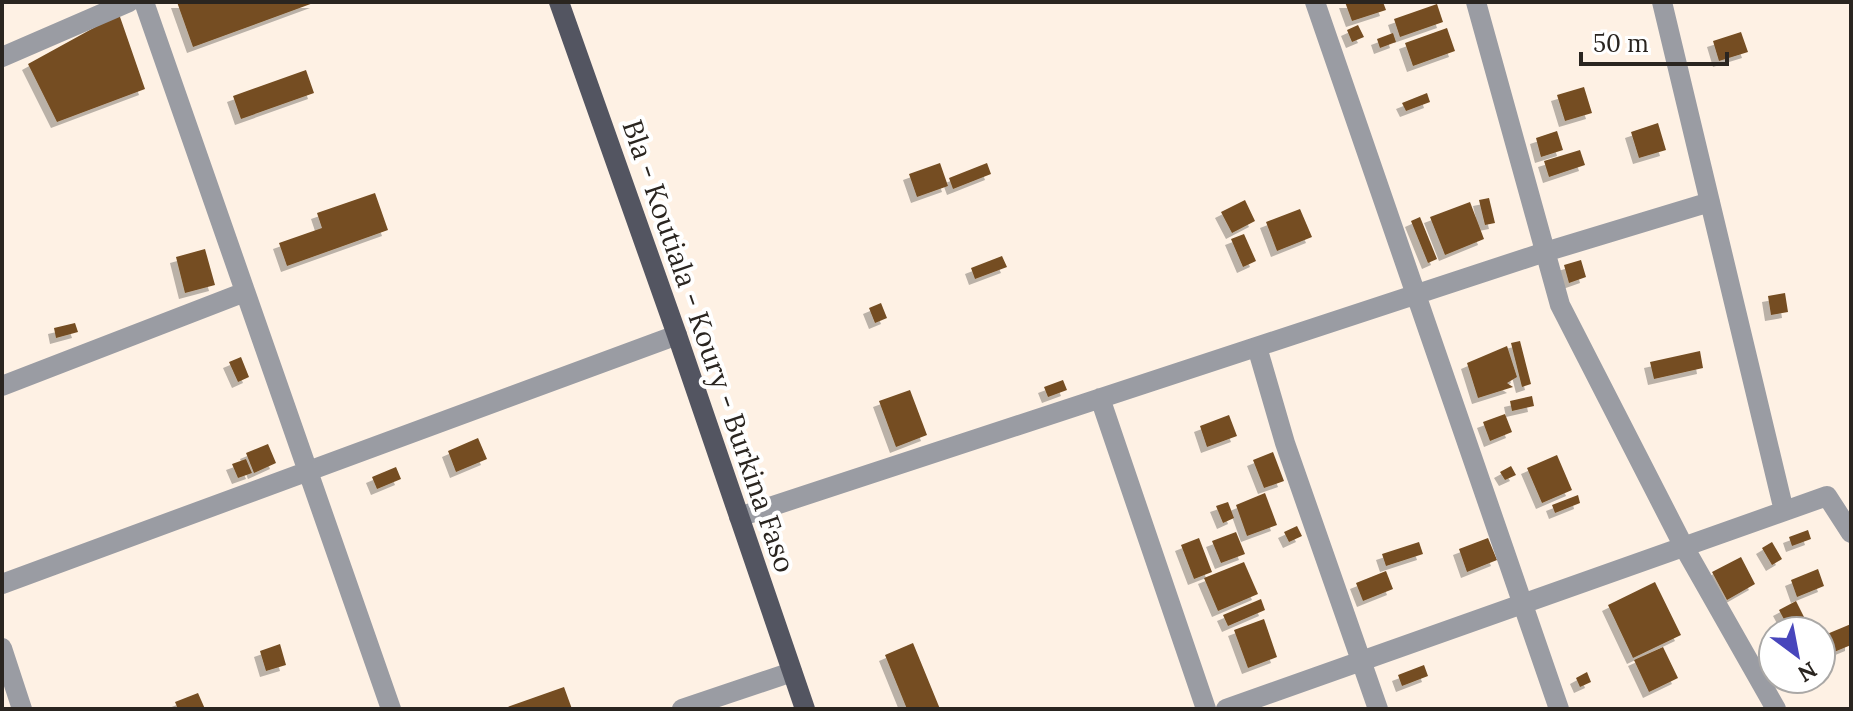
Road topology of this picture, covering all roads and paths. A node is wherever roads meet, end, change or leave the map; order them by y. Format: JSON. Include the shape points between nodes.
{"nodes":[{"id":1,"x":129,"y":2,"type":"edge"},
{"id":2,"x":144,"y":2,"type":"edge"},
{"id":3,"x":559,"y":2,"type":"edge"},
{"id":4,"x":1315,"y":2,"type":"edge"},
{"id":5,"x":1476,"y":2,"type":"edge"},
{"id":6,"x":1662,"y":2,"type":"edge"},
{"id":7,"x":2,"y":57,"type":"edge"},
{"id":8,"x":1710,"y":202,"type":"junction"},
{"id":9,"x":1545,"y":252,"type":"junction"},
{"id":10,"x":245,"y":292,"type":"junction"},
{"id":11,"x":1416,"y":294,"type":"junction"},
{"id":12,"x":677,"y":335,"type":"junction"},
{"id":13,"x":1257,"y":347,"type":"junction"},
{"id":14,"x":2,"y":386,"type":"edge"},
{"id":15,"x":1100,"y":398,"type":"junction"},
{"id":16,"x":308,"y":471,"type":"junction"},
{"id":17,"x":1784,"y":511,"type":"junction"},
{"id":18,"x":739,"y":517,"type":"junction"},
{"id":19,"x":1851,"y":533,"type":"edge"},
{"id":20,"x":1684,"y":547,"type":"junction"},
{"id":21,"x":2,"y":584,"type":"edge"},
{"id":22,"x":1523,"y":604,"type":"junction"},
{"id":23,"x":2,"y":648,"type":"edge"},
{"id":24,"x":1361,"y":661,"type":"junction"},
{"id":25,"x":792,"y":672,"type":"junction"},
{"id":26,"x":22,"y":709,"type":"edge"},
{"id":27,"x":391,"y":709,"type":"edge"},
{"id":28,"x":682,"y":709,"type":"edge"},
{"id":29,"x":805,"y":709,"type":"edge"},
{"id":30,"x":1206,"y":709,"type":"edge"},
{"id":31,"x":1226,"y":709,"type":"edge"},
{"id":32,"x":1378,"y":709,"type":"edge"},
{"id":33,"x":1559,"y":709,"type":"edge"},
{"id":34,"x":1776,"y":709,"type":"edge"}],
"edges":[{"from":1,"to":7,"type":"street"},
{"from":2,"to":10,"type":"street"},
{"from":3,"to":12,"type":"main road","name":"Bla - Koutiala - Koury - Burkina Faso"},
{"from":4,"to":11,"type":"street"},
{"from":5,"to":9,"type":"street"},
{"from":6,"to":8,"type":"street"},
{"from":8,"to":9,"type":"street"},
{"from":8,"to":17,"type":"street"},
{"from":9,"to":11,"type":"street"},
{"from":9,"to":20,"type":"street","via":[[1560,305]]},
{"from":10,"to":14,"type":"street"},
{"from":10,"to":16,"type":"street"},
{"from":11,"to":13,"type":"street"},
{"from":11,"to":22,"type":"street"},
{"from":12,"to":16,"type":"street"},
{"from":12,"to":18,"type":"main road","name":"Bla - Koutiala - Koury - Burkina Faso"},
{"from":13,"to":15,"type":"street"},
{"from":13,"to":24,"type":"street"},
{"from":15,"to":18,"type":"street"},
{"from":15,"to":30,"type":"street"},
{"from":16,"to":21,"type":"street"},
{"from":16,"to":27,"type":"street"},
{"from":17,"to":19,"type":"street","via":[[1827,496]]},
{"from":17,"to":20,"type":"street"},
{"from":18,"to":25,"type":"main road","name":"Bla - Koutiala - Koury - Burkina Faso"},
{"from":20,"to":22,"type":"street"},
{"from":20,"to":34,"type":"street"},
{"from":22,"to":24,"type":"street"},
{"from":22,"to":33,"type":"street"},
{"from":23,"to":26,"type":"street"},
{"from":24,"to":31,"type":"street"},
{"from":24,"to":32,"type":"street"},
{"from":25,"to":28,"type":"street"},
{"from":25,"to":29,"type":"main road","name":"Bla - Koutiala - Koury - Burkina Faso"}]}
